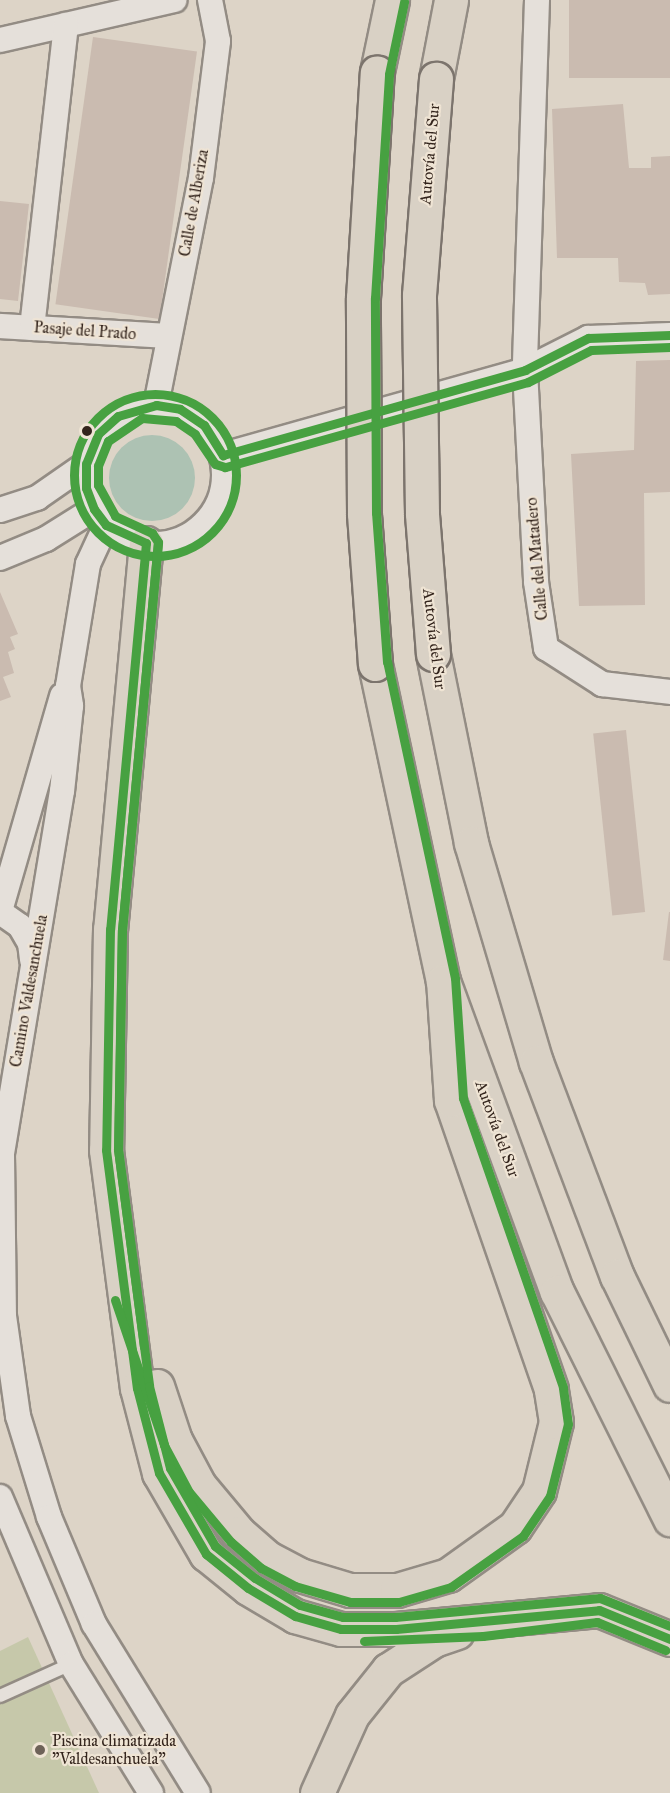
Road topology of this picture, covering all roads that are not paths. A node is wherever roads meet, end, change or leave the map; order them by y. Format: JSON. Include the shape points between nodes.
{"nodes":[{"id":1,"x":174,"y":0,"type":"edge"},
{"id":2,"x":210,"y":0,"type":"edge"},
{"id":3,"x":392,"y":0,"type":"edge"},
{"id":4,"x":451,"y":0,"type":"edge"},
{"id":5,"x":537,"y":0,"type":"edge"},
{"id":6,"x":66,"y":25,"type":"junction"},
{"id":7,"x":0,"y":40,"type":"edge"},
{"id":8,"x":0,"y":326,"type":"edge"},
{"id":9,"x":32,"y":328,"type":"junction"},
{"id":10,"x":670,"y":335,"type":"edge"},
{"id":11,"x":169,"y":336,"type":"junction"},
{"id":12,"x":525,"y":370,"type":"junction"},
{"id":13,"x":156,"y":405,"type":"junction"},
{"id":14,"x":223,"y":455,"type":"junction"},
{"id":15,"x":86,"y":464,"type":"junction"},
{"id":16,"x":0,"y":510,"type":"edge"},
{"id":17,"x":100,"y":517,"type":"junction"},
{"id":18,"x":146,"y":543,"type":"junction"},
{"id":19,"x":0,"y":558,"type":"edge"},
{"id":20,"x":68,"y":686,"type":"junction"},
{"id":21,"x":670,"y":692,"type":"edge"},
{"id":22,"x":0,"y":912,"type":"edge"},
{"id":23,"x":33,"y":972,"type":"junction"},
{"id":24,"x":443,"y":981,"type":"junction"},
{"id":25,"x":126,"y":1296,"type":"junction"},
{"id":26,"x":670,"y":1385,"type":"edge"},
{"id":27,"x":0,"y":1497,"type":"edge"},
{"id":28,"x":670,"y":1519,"type":"edge"},
{"id":29,"x":482,"y":1624,"type":"junction"},
{"id":30,"x":670,"y":1640,"type":"edge"},
{"id":31,"x":71,"y":1664,"type":"junction"},
{"id":32,"x":0,"y":1696,"type":"edge"},
{"id":33,"x":151,"y":1793,"type":"edge"},
{"id":34,"x":198,"y":1793,"type":"edge"},
{"id":35,"x":317,"y":1793,"type":"edge"}],
"edges":[{"from":1,"to":6,"type":"street"},
{"from":2,"to":11,"type":"street","name":"Calle de Alberiza","via":[[218,41],[201,178]]},
{"from":3,"to":24,"type":"highway","name":"Autovía del Sur","bridge":true,"via":[[377,72],[363,298],[364,513],[375,664]]},
{"from":4,"to":26,"type":"highway","name":"Autovía del Sur","bridge":true,"via":[[436,79],[419,295],[422,513],[433,654],[471,843],[536,1062],[616,1276]]},
{"from":5,"to":12,"type":"street","name":"Calle del Matadero"},
{"from":6,"to":7,"type":"street"},
{"from":6,"to":9,"type":"street"},
{"from":8,"to":9,"type":"street","name":"Pasaje del Prado"},
{"from":9,"to":11,"type":"street","name":"Pasaje del Prado"},
{"from":10,"to":12,"type":"street","via":[[588,338]]},
{"from":11,"to":13,"type":"street","name":"Calle de Alberiza"},
{"from":12,"to":14,"type":"street"},
{"from":12,"to":21,"type":"street","name":"Calle del Matadero","via":[[536,582],[546,648],[602,684]]},
{"from":13,"to":14,"type":"street","via":[[180,409],[204,425]]},
{"from":13,"to":15,"type":"street","via":[[118,416],[98,434]]},
{"from":14,"to":18,"type":"street","via":[[224,490],[202,526],[186,538]]},
{"from":15,"to":16,"type":"street","via":[[37,498]]},
{"from":15,"to":17,"type":"street","via":[[86,489]]},
{"from":17,"to":18,"type":"street"},
{"from":17,"to":19,"type":"street"},
{"from":17,"to":20,"type":"street","name":"Camino Valdesanchuela","via":[[88,564]]},
{"from":18,"to":25,"type":"highway","via":[[110,928],[106,1150]]},
{"from":20,"to":22,"type":"street","name":"Camino Valdesanchuela","via":[[58,705]]},
{"from":20,"to":23,"type":"street","name":"Camino Valdesanchuela","via":[[70,706],[62,790]]},
{"from":22,"to":23,"type":"street","via":[[20,926],[30,944]]},
{"from":23,"to":34,"type":"street","name":"Camino Valdesanchuela","via":[[2,1155],[4,1316],[18,1416],[49,1517],[94,1624]]},
{"from":24,"to":25,"type":"highway","via":[[451,1100],[551,1389],[556,1422],[539,1491],[515,1527],[448,1575],[397,1590],[350,1590],[300,1575],[268,1558],[239,1533],[199,1485],[175,1440]]},
{"from":24,"to":28,"type":"highway","name":"Autovía del Sur","via":[[556,1292]]},
{"from":25,"to":29,"type":"highway","via":[[137,1388],[159,1473],[206,1554],[248,1588],[295,1617],[341,1629]]},
{"from":27,"to":31,"type":"street"},
{"from":29,"to":30,"type":"highway","via":[[599,1611]]},
{"from":29,"to":35,"type":"highway","via":[[434,1640],[388,1670],[352,1715]]},
{"from":31,"to":32,"type":"lane"},
{"from":31,"to":33,"type":"street"}]}
